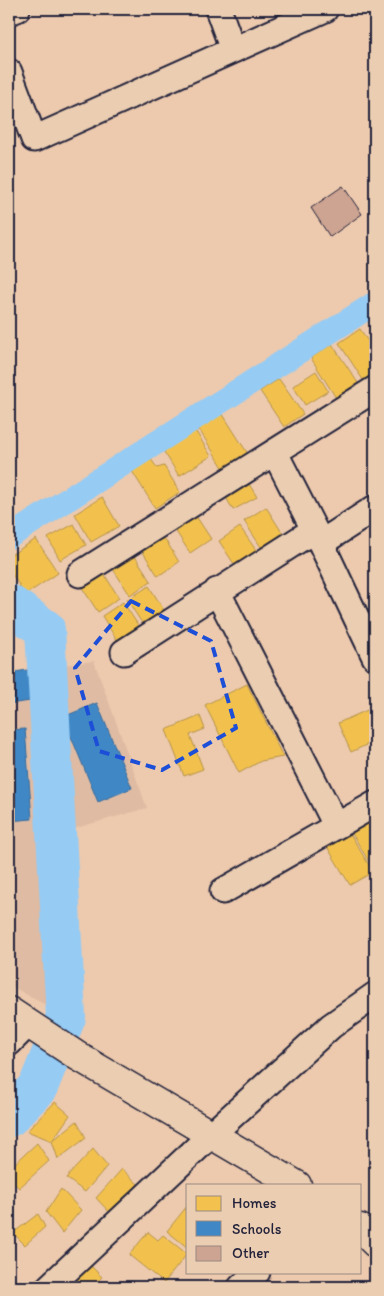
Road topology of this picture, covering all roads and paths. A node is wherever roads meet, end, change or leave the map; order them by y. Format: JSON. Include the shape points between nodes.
{"nodes":[{"id":1,"x":17,"y":9,"type":"edge"},
{"id":2,"x":218,"y":9,"type":"edge"},
{"id":3,"x":325,"y":9,"type":"edge"},
{"id":4,"x":9,"y":12,"type":"edge"},
{"id":5,"x":232,"y":50,"type":"junction"},
{"id":6,"x":9,"y":72,"type":"edge"},
{"id":7,"x":375,"y":389,"type":"edge"},
{"id":8,"x":274,"y":453,"type":"junction"},
{"id":9,"x":375,"y":508,"type":"edge"},
{"id":10,"x":317,"y":536,"type":"junction"},
{"id":11,"x":80,"y":574,"type":"dead end"},
{"id":12,"x":217,"y":591,"type":"junction"},
{"id":13,"x":372,"y":640,"type":"edge"},
{"id":14,"x":124,"y":652,"type":"dead end"},
{"id":15,"x":375,"y":804,"type":"edge"},
{"id":16,"x":336,"y":825,"type":"junction"},
{"id":17,"x":223,"y":891,"type":"dead end"},
{"id":18,"x":375,"y":995,"type":"edge"},
{"id":19,"x":18,"y":1017,"type":"edge"},
{"id":20,"x":9,"y":1043,"type":"edge"},
{"id":21,"x":212,"y":1134,"type":"junction"},
{"id":22,"x":295,"y":1184,"type":"edge"},
{"id":23,"x":362,"y":1230,"type":"edge"},
{"id":24,"x":375,"y":1243,"type":"edge"},
{"id":25,"x":254,"y":1274,"type":"edge"},
{"id":26,"x":49,"y":1287,"type":"edge"},
{"id":27,"x":241,"y":1287,"type":"edge"}],
"edges":[{"from":1,"to":4,"type":"street"},
{"from":2,"to":5,"type":"street"},
{"from":3,"to":5,"type":"street"},
{"from":5,"to":6,"type":"street","via":[[34,139]]},
{"from":7,"to":8,"type":"street"},
{"from":8,"to":10,"type":"street"},
{"from":8,"to":11,"type":"street"},
{"from":9,"to":10,"type":"street"},
{"from":10,"to":12,"type":"street"},
{"from":10,"to":13,"type":"street"},
{"from":12,"to":14,"type":"street"},
{"from":12,"to":16,"type":"street"},
{"from":15,"to":16,"type":"street"},
{"from":16,"to":17,"type":"street"},
{"from":18,"to":21,"type":"street","via":[[331,1026]]},
{"from":19,"to":20,"type":"street"},
{"from":19,"to":21,"type":"street","via":[[79,1057]]},
{"from":21,"to":22,"type":"street"},
{"from":21,"to":26,"type":"street"},
{"from":23,"to":24,"type":"street"},
{"from":25,"to":27,"type":"street"}]}
